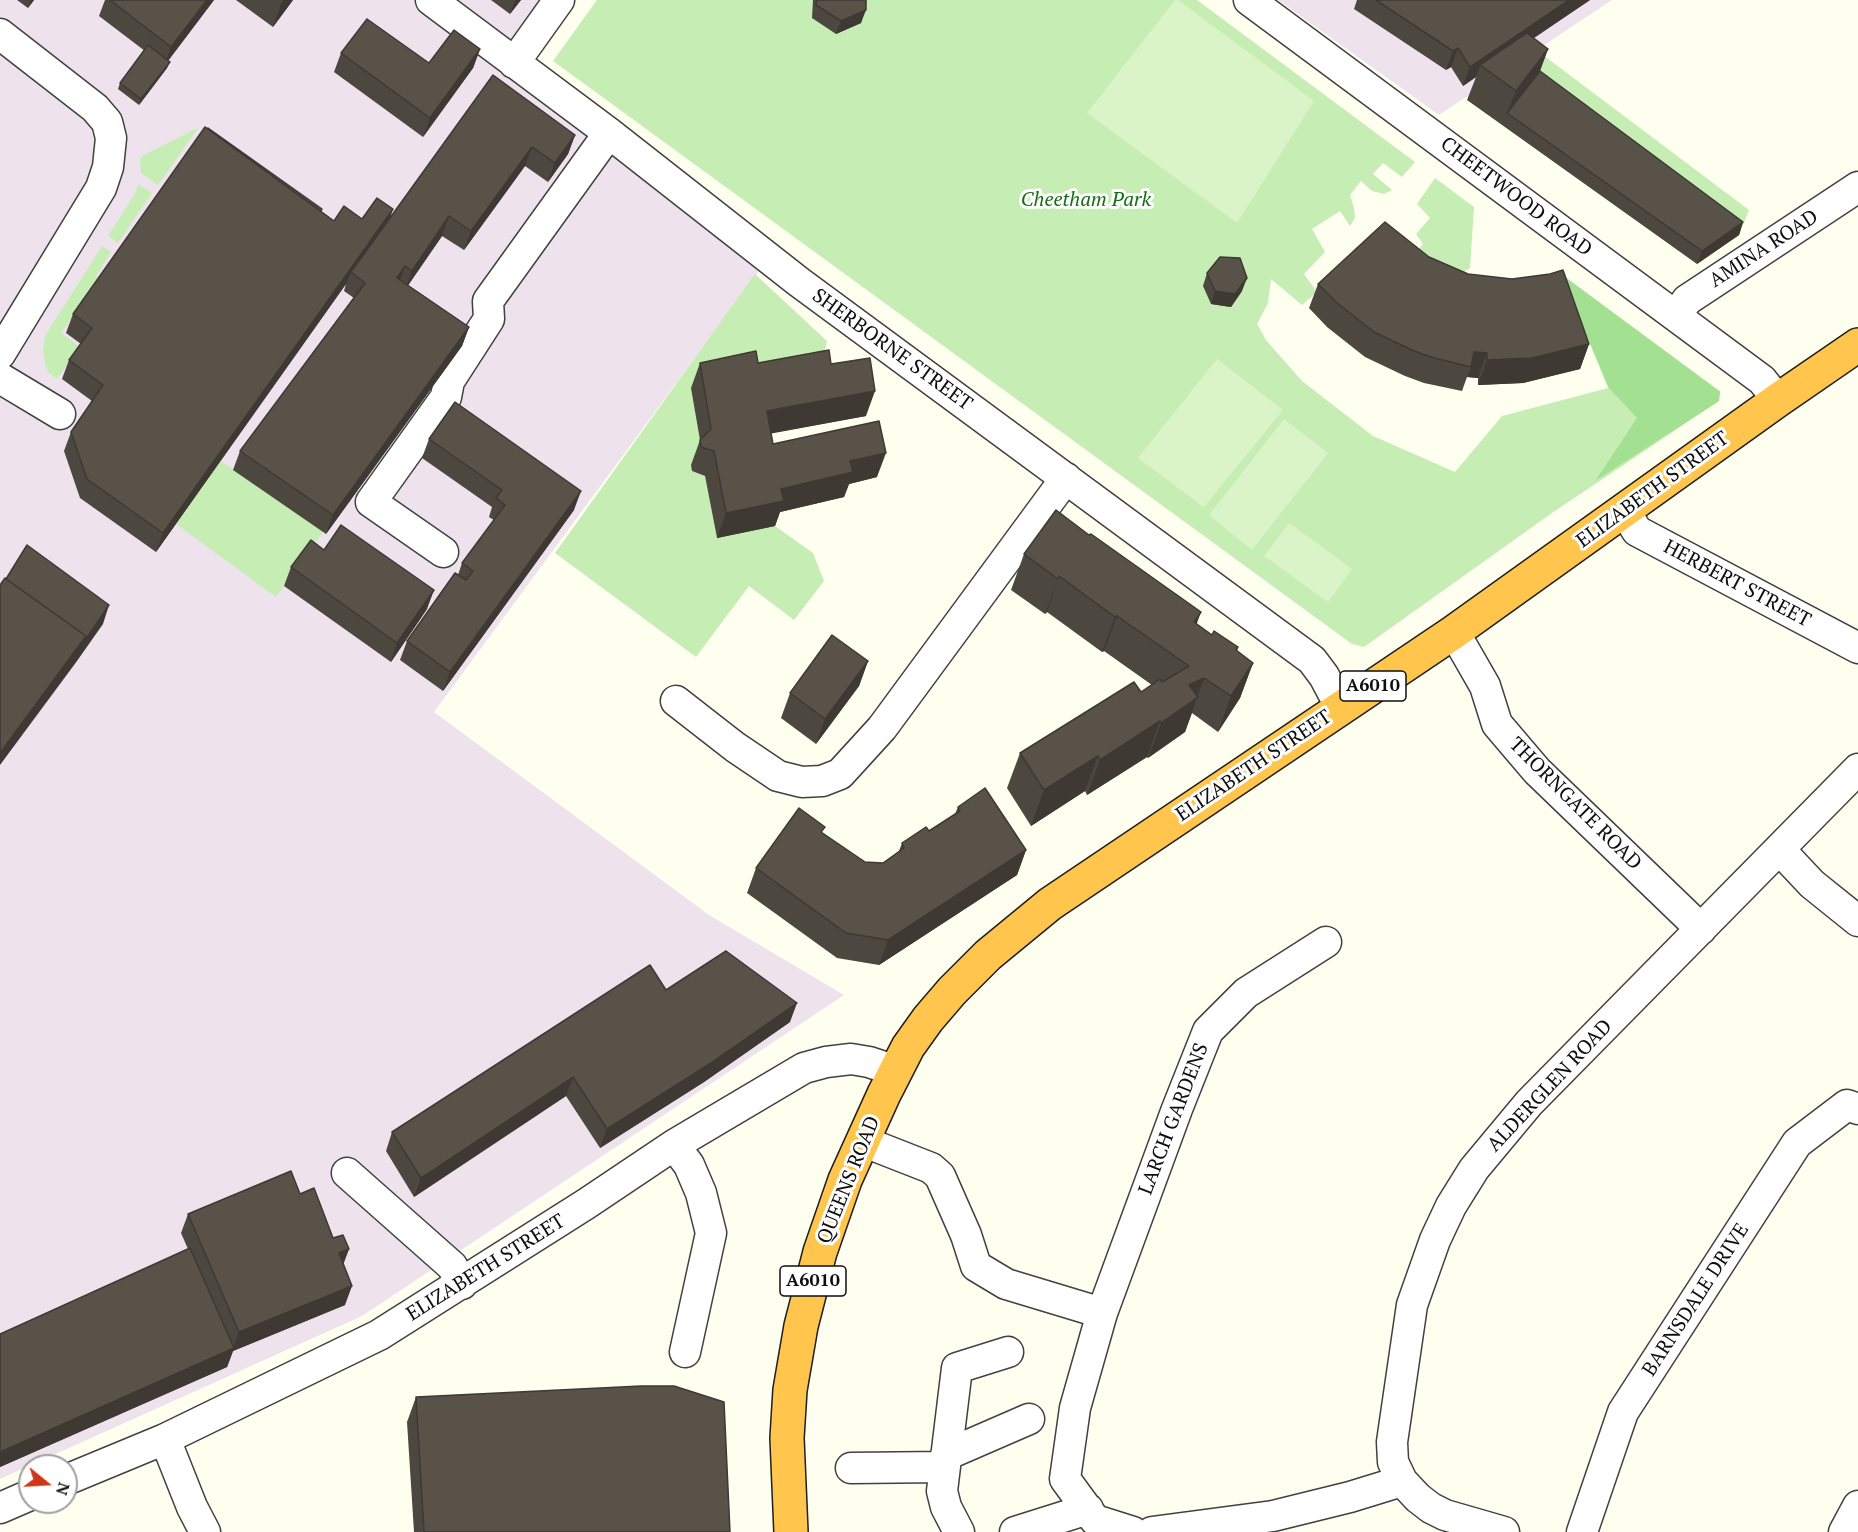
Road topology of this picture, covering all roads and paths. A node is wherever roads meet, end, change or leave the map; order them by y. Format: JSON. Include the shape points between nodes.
{"nodes":[{"id":1,"x":431,"y":0,"type":"edge"},
{"id":2,"x":560,"y":0,"type":"edge"},
{"id":3,"x":1249,"y":0,"type":"edge"},
{"id":4,"x":0,"y":34,"type":"edge"},
{"id":5,"x":514,"y":63,"type":"junction"},
{"id":6,"x":609,"y":133,"type":"junction"},
{"id":7,"x":1858,"y":187,"type":"edge"},
{"id":8,"x":1676,"y":316,"type":"junction"},
{"id":9,"x":1858,"y":345,"type":"edge"},
{"id":10,"x":0,"y":354,"type":"edge"},
{"id":11,"x":0,"y":378,"type":"edge"},
{"id":12,"x":1778,"y":400,"type":"junction"},
{"id":13,"x":60,"y":414,"type":"dead end"},
{"id":14,"x":1066,"y":478,"type":"junction"},
{"id":15,"x":1625,"y":511,"type":"junction"},
{"id":16,"x":443,"y":552,"type":"dead end"},
{"id":17,"x":1454,"y":632,"type":"junction"},
{"id":18,"x":1858,"y":648,"type":"edge"},
{"id":19,"x":676,"y":701,"type":"dead end"},
{"id":20,"x":1341,"y":708,"type":"junction"},
{"id":21,"x":1858,"y":769,"type":"edge"},
{"id":22,"x":1780,"y":850,"type":"junction"},
{"id":23,"x":1858,"y":921,"type":"edge"},
{"id":24,"x":1701,"y":929,"type":"junction"},
{"id":25,"x":1326,"y":942,"type":"dead end"},
{"id":26,"x":902,"y":1059,"type":"junction"},
{"id":27,"x":1858,"y":1108,"type":"edge"},
{"id":28,"x":862,"y":1142,"type":"junction"},
{"id":29,"x":674,"y":1145,"type":"junction"},
{"id":30,"x":347,"y":1173,"type":"dead end"},
{"id":31,"x":462,"y":1284,"type":"junction"},
{"id":32,"x":1102,"y":1313,"type":"junction"},
{"id":33,"x":685,"y":1352,"type":"dead end"},
{"id":34,"x":1008,"y":1352,"type":"dead end"},
{"id":35,"x":1029,"y":1419,"type":"dead end"},
{"id":36,"x":165,"y":1439,"type":"junction"},
{"id":37,"x":945,"y":1461,"type":"junction"},
{"id":38,"x":851,"y":1468,"type":"dead end"},
{"id":39,"x":78,"y":1475,"type":"edge"},
{"id":40,"x":1402,"y":1481,"type":"junction"},
{"id":41,"x":18,"y":1500,"type":"edge"},
{"id":42,"x":1858,"y":1506,"type":"edge"},
{"id":43,"x":0,"y":1508,"type":"edge"},
{"id":44,"x":1088,"y":1509,"type":"junction"},
{"id":45,"x":205,"y":1532,"type":"edge"},
{"id":46,"x":791,"y":1532,"type":"edge"},
{"id":47,"x":959,"y":1532,"type":"edge"},
{"id":48,"x":1015,"y":1532,"type":"edge"},
{"id":49,"x":1133,"y":1532,"type":"edge"},
{"id":50,"x":1152,"y":1532,"type":"edge"},
{"id":51,"x":1504,"y":1532,"type":"edge"},
{"id":52,"x":1582,"y":1532,"type":"edge"},
{"id":53,"x":1844,"y":1532,"type":"edge"}],
"edges":[{"from":1,"to":5,"type":"street","name":"SHERBORNE STREET"},
{"from":2,"to":5,"type":"street"},
{"from":3,"to":8,"type":"street","name":"CHEETWOOD ROAD"},
{"from":4,"to":10,"type":"street","via":[[95,108],[107,122],[111,138],[101,189]]},
{"from":5,"to":6,"type":"street","name":"SHERBORNE STREET"},
{"from":6,"to":14,"type":"street","name":"SHERBORNE STREET","via":[[799,282]]},
{"from":6,"to":16,"type":"street","via":[[488,301],[489,319],[448,381],[446,397],[371,502]]},
{"from":7,"to":8,"type":"street","name":"AMINA ROAD","via":[[1687,300]]},
{"from":8,"to":12,"type":"street","name":"CHEETWOOD ROAD","via":[[1762,380]]},
{"from":9,"to":12,"type":"highway","name":"ELIZABETH STREET","number":"A6010"},
{"from":11,"to":13,"type":"street"},
{"from":12,"to":15,"type":"highway","name":"ELIZABETH STREET","number":"A6010"},
{"from":14,"to":19,"type":"street","via":[[882,728],[840,774],[822,781],[802,782],[778,776]]},
{"from":14,"to":20,"type":"street","name":"SHERBORNE STREET","via":[[1312,660]]},
{"from":15,"to":17,"type":"highway","name":"ELIZABETH STREET","number":"A6010"},
{"from":15,"to":18,"type":"street","name":"HERBERT STREET","via":[[1637,531]]},
{"from":17,"to":20,"type":"highway","name":"ELIZABETH STREET","number":"A6010"},
{"from":17,"to":24,"type":"street","name":"THORNGATE ROAD","via":[[1485,686],[1497,724],[1537,771]]},
{"from":20,"to":26,"type":"highway","name":"ELIZABETH STREET","number":"A6010","via":[[1050,904],[988,955],[952,991]]},
{"from":21,"to":22,"type":"street","name":"ALDERGLEN ROAD"},
{"from":22,"to":23,"type":"street","via":[[1812,884]]},
{"from":22,"to":24,"type":"street","name":"ALDERGLEN ROAD"},
{"from":24,"to":40,"type":"street","name":"ALDERGLEN ROAD","via":[[1529,1103],[1474,1169],[1451,1206],[1412,1305],[1392,1442],[1393,1462]]},
{"from":25,"to":32,"type":"street","name":"LARCH GARDENS","via":[[1246,993],[1208,1031]]},
{"from":26,"to":28,"type":"highway","name":"QUEENS ROAD","number":"A6010"},
{"from":26,"to":29,"type":"street","name":"ELIZABETH STREET","via":[[851,1059],[804,1068]]},
{"from":27,"to":52,"type":"street","name":"BARNSDALE DRIVE","via":[[1847,1105],[1797,1143],[1623,1412]]},
{"from":28,"to":32,"type":"street","via":[[931,1168],[940,1176],[976,1266],[1006,1284]]},
{"from":28,"to":46,"type":"highway","name":"QUEENS ROAD","number":"A6010","via":[[820,1252],[801,1326],[787,1438]]},
{"from":29,"to":31,"type":"street","name":"ELIZABETH STREET"},
{"from":29,"to":33,"type":"street","via":[[689,1165],[711,1233]]},
{"from":30,"to":31,"type":"street","via":[[452,1266]]},
{"from":31,"to":36,"type":"street","name":"ELIZABETH STREET","via":[[379,1335]]},
{"from":32,"to":44,"type":"street","name":"LARCH GARDENS","via":[[1075,1408],[1065,1479]]},
{"from":34,"to":37,"type":"street","via":[[957,1368]]},
{"from":35,"to":37,"type":"street"},
{"from":36,"to":39,"type":"street","name":"ELIZABETH STREET"},
{"from":36,"to":45,"type":"street"},
{"from":37,"to":38,"type":"street"},
{"from":37,"to":47,"type":"street","via":[[942,1491]]},
{"from":40,"to":50,"type":"street","via":[[1273,1516]]},
{"from":40,"to":51,"type":"street","via":[[1418,1498],[1445,1515]]},
{"from":41,"to":43,"type":"street"},
{"from":42,"to":53,"type":"street"},
{"from":44,"to":48,"type":"street"},
{"from":44,"to":49,"type":"street","name":"LARCH GARDENS","via":[[1095,1520]]}]}
